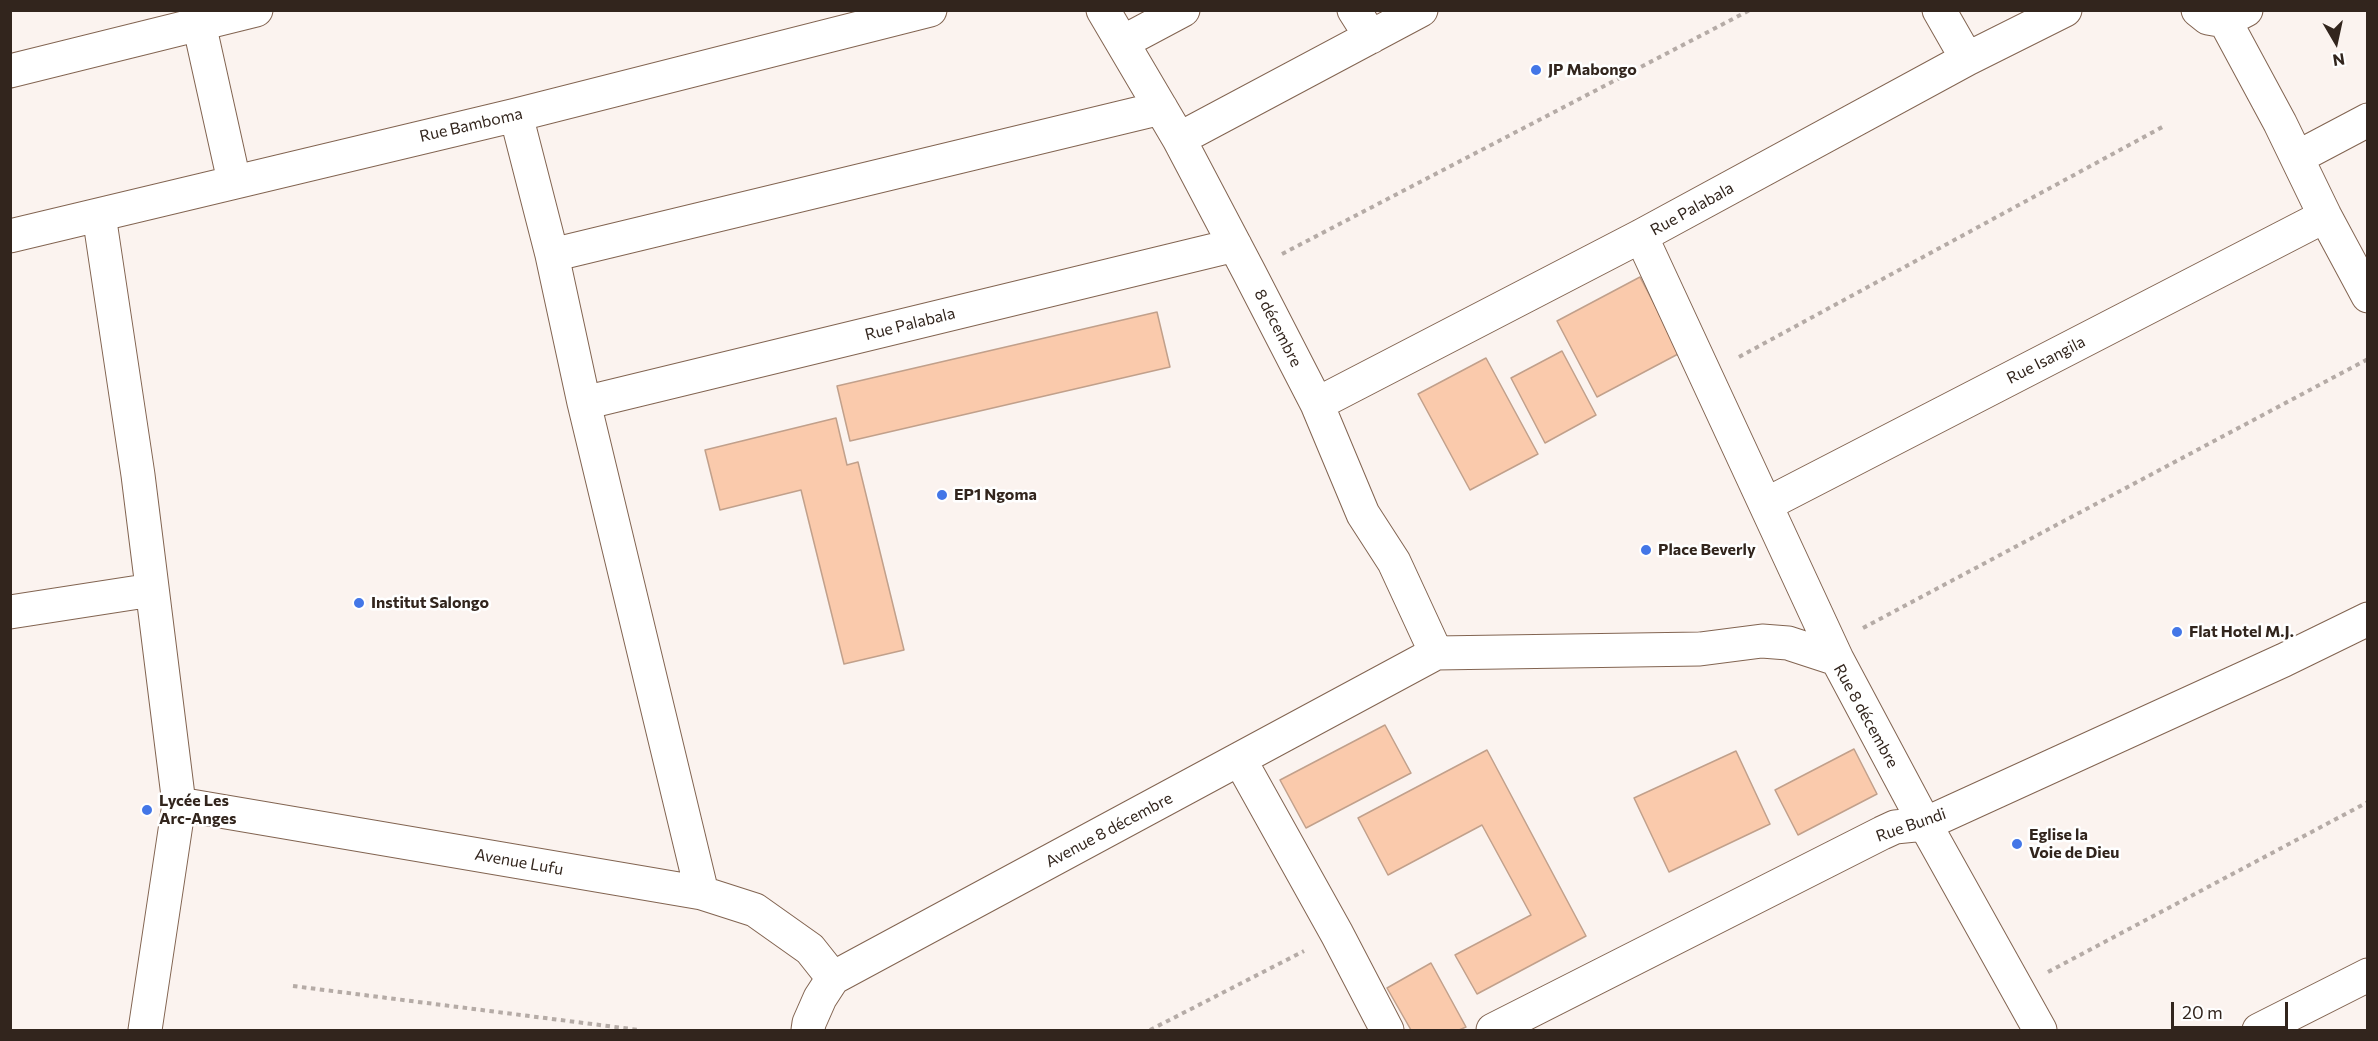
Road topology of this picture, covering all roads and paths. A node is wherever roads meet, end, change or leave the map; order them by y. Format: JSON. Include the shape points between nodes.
{"nodes":[{"id":1,"x":256,"y":10,"type":"edge"},
{"id":2,"x":930,"y":10,"type":"edge"},
{"id":3,"x":1103,"y":10,"type":"edge"},
{"id":4,"x":1183,"y":10,"type":"edge"},
{"id":5,"x":1420,"y":10,"type":"edge"},
{"id":6,"x":1750,"y":10,"type":"edge"},
{"id":7,"x":1940,"y":10,"type":"edge"},
{"id":8,"x":2065,"y":10,"type":"edge"},
{"id":9,"x":2223,"y":14,"type":"edge"},
{"id":10,"x":198,"y":17,"type":"edge"},
{"id":11,"x":1362,"y":24,"type":"edge"},
{"id":12,"x":1123,"y":42,"type":"junction"},
{"id":13,"x":1967,"y":59,"type":"junction"},
{"id":14,"x":10,"y":71,"type":"edge"},
{"id":15,"x":1161,"y":108,"type":"junction"},
{"id":16,"x":516,"y":115,"type":"junction"},
{"id":17,"x":2367,"y":120,"type":"edge"},
{"id":18,"x":2166,"y":125,"type":"dead end"},
{"id":19,"x":1179,"y":139,"type":"junction"},
{"id":20,"x":2298,"y":157,"type":"junction"},
{"id":21,"x":234,"y":181,"type":"junction"},
{"id":22,"x":99,"y":215,"type":"junction"},
{"id":23,"x":2325,"y":216,"type":"junction"},
{"id":24,"x":10,"y":236,"type":"edge"},
{"id":25,"x":1641,"y":236,"type":"junction"},
{"id":26,"x":552,"y":255,"type":"junction"},
{"id":27,"x":1242,"y":258,"type":"junction"},
{"id":28,"x":2367,"y":294,"type":"edge"},
{"id":29,"x":2367,"y":359,"type":"edge"},
{"id":30,"x":1706,"y":374,"type":"junction"},
{"id":31,"x":584,"y":403,"type":"junction"},
{"id":32,"x":1317,"y":404,"type":"junction"},
{"id":33,"x":1767,"y":504,"type":"junction"},
{"id":34,"x":152,"y":590,"type":"junction"},
{"id":35,"x":10,"y":612,"type":"edge"},
{"id":36,"x":2367,"y":619,"type":"edge"},
{"id":37,"x":1436,"y":652,"type":"junction"},
{"id":38,"x":1834,"y":652,"type":"junction"},
{"id":39,"x":1240,"y":760,"type":"junction"},
{"id":40,"x":2367,"y":802,"type":"edge"},
{"id":41,"x":179,"y":804,"type":"junction"},
{"id":42,"x":1925,"y":824,"type":"junction"},
{"id":43,"x":702,"y":893,"type":"junction"},
{"id":44,"x":1337,"y":934,"type":"junction"},
{"id":45,"x":2367,"y":975,"type":"edge"},
{"id":46,"x":833,"y":978,"type":"junction"},
{"id":47,"x":293,"y":986,"type":"dead end"},
{"id":48,"x":2017,"y":989,"type":"junction"},
{"id":49,"x":145,"y":1030,"type":"edge"},
{"id":50,"x":639,"y":1030,"type":"edge"},
{"id":51,"x":808,"y":1030,"type":"edge"},
{"id":52,"x":1150,"y":1030,"type":"edge"},
{"id":53,"x":1387,"y":1030,"type":"edge"},
{"id":54,"x":1493,"y":1030,"type":"edge"},
{"id":55,"x":2040,"y":1030,"type":"edge"},
{"id":56,"x":2259,"y":1030,"type":"edge"}],
"edges":[{"from":1,"to":10,"type":"street"},
{"from":2,"to":16,"type":"street","name":"Rue Bamboma"},
{"from":3,"to":12,"type":"street","name":"8 décembre"},
{"from":4,"to":12,"type":"street"},
{"from":5,"to":11,"type":"street"},
{"from":6,"to":27,"type":"path"},
{"from":7,"to":13,"type":"street"},
{"from":8,"to":13,"type":"street","name":"Rue Palabala"},
{"from":9,"to":20,"type":"street"},
{"from":10,"to":14,"type":"street"},
{"from":10,"to":21,"type":"street"},
{"from":11,"to":19,"type":"street"},
{"from":12,"to":15,"type":"street","name":"8 décembre"},
{"from":13,"to":25,"type":"street","name":"Rue Palabala"},
{"from":15,"to":19,"type":"street","name":"8 décembre"},
{"from":15,"to":26,"type":"street"},
{"from":16,"to":21,"type":"street","name":"Rue Bamboma"},
{"from":16,"to":26,"type":"street"},
{"from":17,"to":20,"type":"street"},
{"from":18,"to":30,"type":"path"},
{"from":19,"to":27,"type":"street","name":"8 décembre"},
{"from":20,"to":23,"type":"street"},
{"from":21,"to":22,"type":"street","name":"Rue Bamboma"},
{"from":22,"to":24,"type":"street","name":"Rue Bamboma"},
{"from":22,"to":34,"type":"street"},
{"from":23,"to":28,"type":"street"},
{"from":23,"to":33,"type":"street","name":"Rue Isangila"},
{"from":25,"to":30,"type":"street"},
{"from":25,"to":32,"type":"street","name":"Rue Palabala"},
{"from":26,"to":31,"type":"street"},
{"from":27,"to":31,"type":"street","name":"Rue Palabala"},
{"from":27,"to":32,"type":"street","name":"8 décembre"},
{"from":29,"to":38,"type":"path"},
{"from":30,"to":33,"type":"street"},
{"from":31,"to":43,"type":"street"},
{"from":32,"to":37,"type":"street","name":"8 décembre","via":[[1363,514],[1394,562]]},
{"from":33,"to":38,"type":"street"},
{"from":34,"to":35,"type":"street"},
{"from":34,"to":41,"type":"street"},
{"from":36,"to":42,"type":"street","name":"Rue Bundi"},
{"from":37,"to":38,"type":"street","name":"Rue 8 décembre","via":[[1700,649],[1762,641]]},
{"from":37,"to":39,"type":"street","name":"Avenue 8 décembre"},
{"from":38,"to":42,"type":"street","name":"Rue 8 décembre"},
{"from":39,"to":44,"type":"street"},
{"from":39,"to":46,"type":"street","name":"Avenue 8 décembre"},
{"from":40,"to":48,"type":"path"},
{"from":41,"to":43,"type":"street","name":"Avenue Lufu"},
{"from":41,"to":49,"type":"street"},
{"from":42,"to":48,"type":"street","name":"Rue 8 décembre"},
{"from":42,"to":54,"type":"street","name":"Rue Bundi","via":[[1895,827],[1882,833]]},
{"from":43,"to":46,"type":"street","name":"Avenue Lufu","via":[[754,910],[810,949]]},
{"from":44,"to":52,"type":"path"},
{"from":44,"to":53,"type":"street"},
{"from":45,"to":56,"type":"street"},
{"from":46,"to":51,"type":"street","via":[[820,998]]},
{"from":47,"to":50,"type":"path"},
{"from":48,"to":55,"type":"street","name":"Rue 8 décembre"}]}
